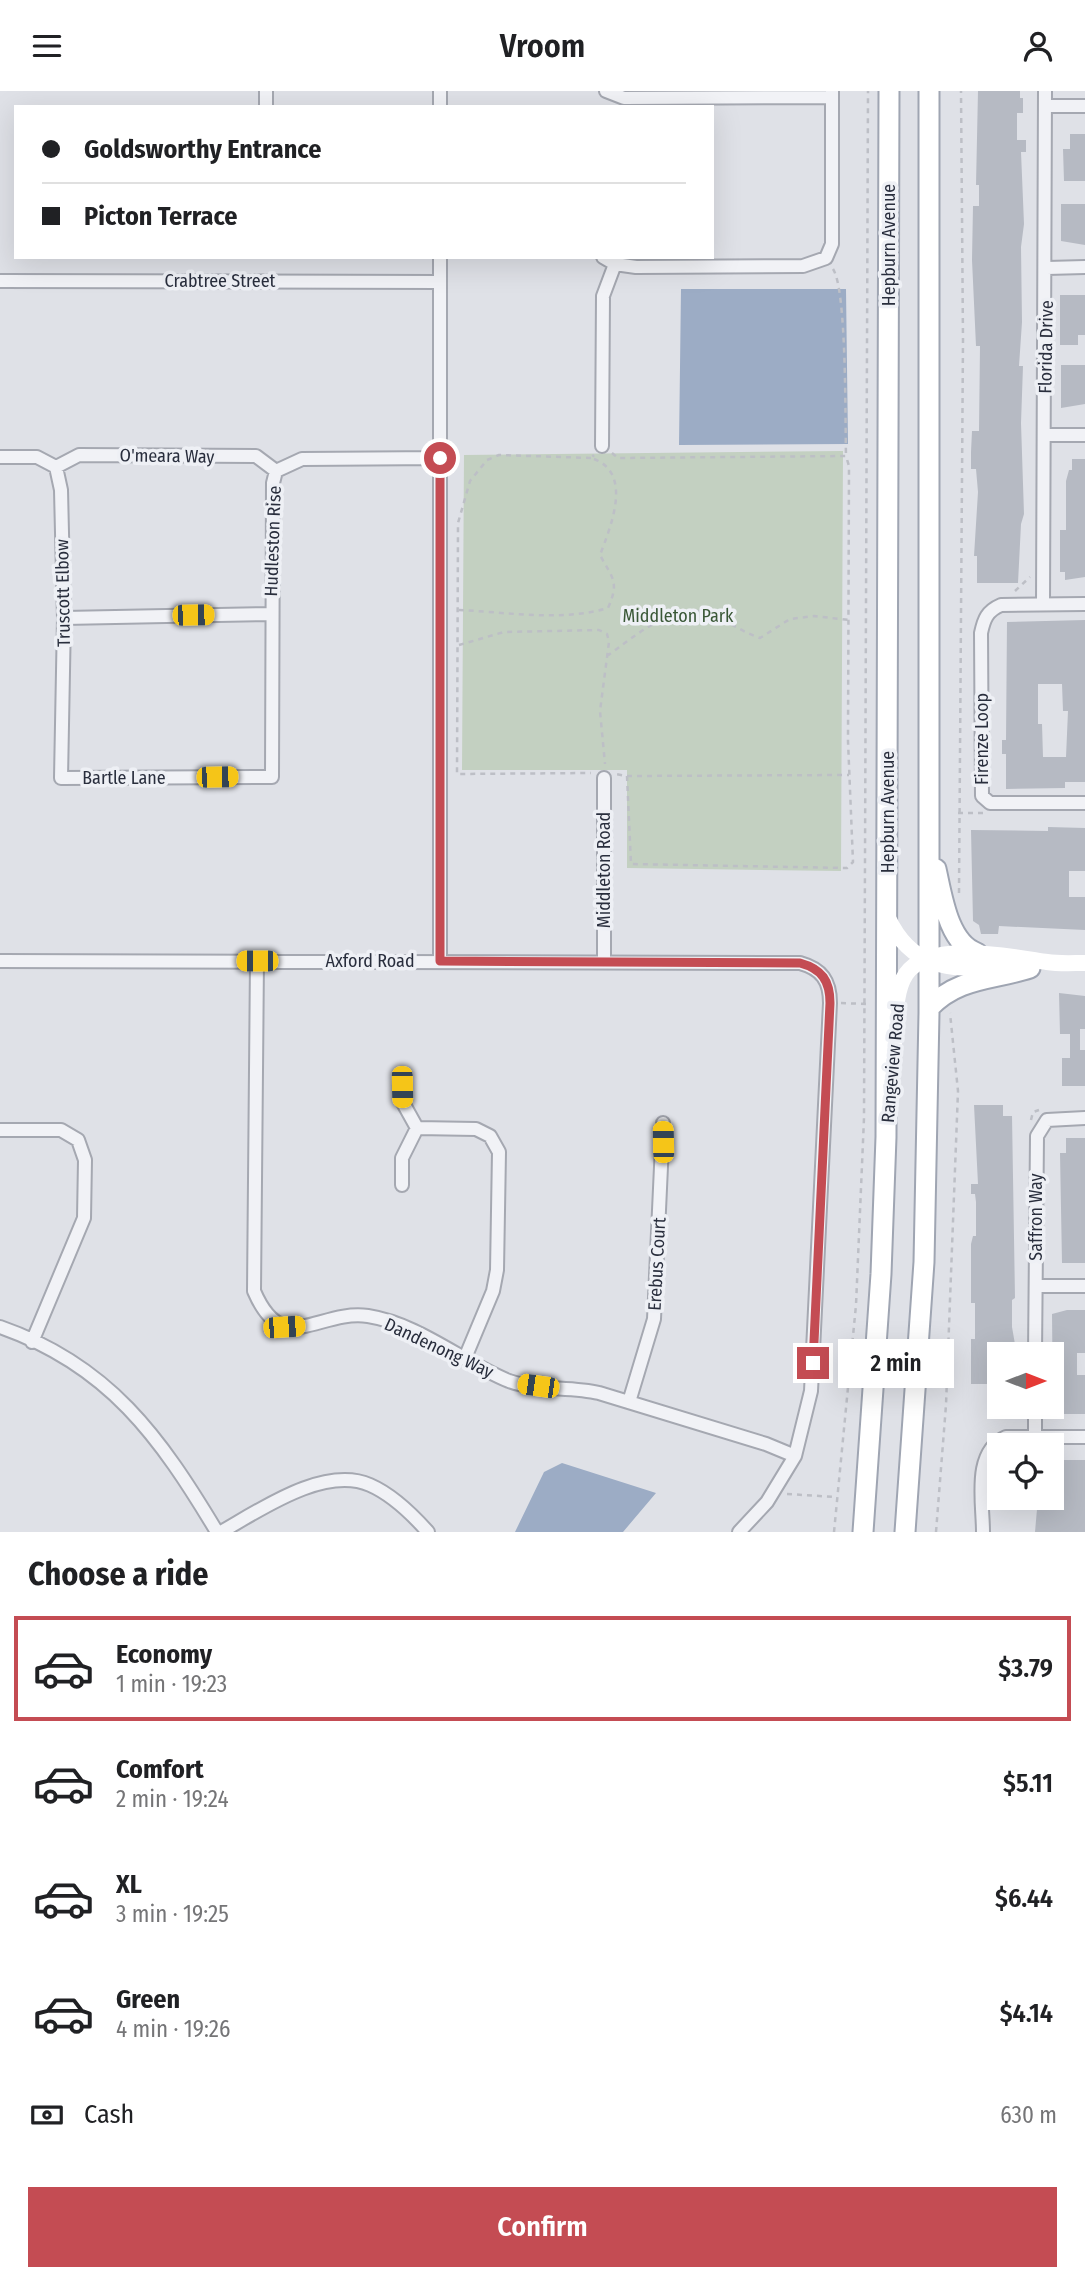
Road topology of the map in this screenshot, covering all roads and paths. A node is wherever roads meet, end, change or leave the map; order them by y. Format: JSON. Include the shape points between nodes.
{"nodes":[{"id":1,"x":606,"y":91,"type":"edge"},
{"id":2,"x":867,"y":91,"type":"edge"},
{"id":3,"x":889,"y":91,"type":"edge"},
{"id":4,"x":929,"y":91,"type":"edge"},
{"id":5,"x":961,"y":91,"type":"edge"},
{"id":6,"x":1045,"y":91,"type":"edge"},
{"id":7,"x":832,"y":94,"type":"edge"},
{"id":8,"x":1045,"y":106,"type":"junction"},
{"id":9,"x":1085,"y":106,"type":"edge"},
{"id":10,"x":825,"y":258,"type":"junction"},
{"id":11,"x":440,"y":259,"type":"edge"},
{"id":12,"x":606,"y":259,"type":"edge"},
{"id":13,"x":615,"y":264,"type":"junction"},
{"id":14,"x":1085,"y":267,"type":"edge"},
{"id":15,"x":1047,"y":268,"type":"junction"},
{"id":16,"x":0,"y":281,"type":"edge"},
{"id":17,"x":440,"y":282,"type":"junction"},
{"id":18,"x":1045,"y":435,"type":"junction"},
{"id":19,"x":1085,"y":435,"type":"edge"},
{"id":20,"x":602,"y":446,"type":"junction"},
{"id":21,"x":846,"y":456,"type":"junction"},
{"id":22,"x":0,"y":457,"type":"edge"},
{"id":23,"x":440,"y":458,"type":"junction"},
{"id":24,"x":591,"y":458,"type":"junction"},
{"id":25,"x":56,"y":467,"type":"junction"},
{"id":26,"x":276,"y":471,"type":"junction"},
{"id":27,"x":1044,"y":604,"type":"junction"},
{"id":28,"x":1085,"y":604,"type":"edge"},
{"id":29,"x":459,"y":610,"type":"junction"},
{"id":30,"x":271,"y":614,"type":"junction"},
{"id":31,"x":64,"y":618,"type":"junction"},
{"id":32,"x":849,"y":620,"type":"junction"},
{"id":33,"x":459,"y":645,"type":"junction"},
{"id":34,"x":607,"y":657,"type":"junction"},
{"id":35,"x":604,"y":775,"type":"junction"},
{"id":36,"x":849,"y":775,"type":"junction"},
{"id":37,"x":272,"y":776,"type":"joint"},
{"id":38,"x":626,"y":776,"type":"junction"},
{"id":39,"x":61,"y":778,"type":"joint"},
{"id":40,"x":927,"y":802,"type":"junction"},
{"id":41,"x":1085,"y":803,"type":"edge"},
{"id":42,"x":958,"y":813,"type":"junction"},
{"id":43,"x":982,"y":813,"type":"dead end"},
{"id":44,"x":961,"y":902,"type":"dead end"},
{"id":45,"x":888,"y":918,"type":"junction"},
{"id":46,"x":977,"y":953,"type":"junction"},
{"id":47,"x":929,"y":960,"type":"junction"},
{"id":48,"x":0,"y":961,"type":"edge"},
{"id":49,"x":257,"y":961,"type":"junction"},
{"id":50,"x":440,"y":961,"type":"junction"},
{"id":51,"x":604,"y":962,"type":"junction"},
{"id":52,"x":1085,"y":963,"type":"edge"},
{"id":53,"x":1038,"y":965,"type":"junction"},
{"id":54,"x":830,"y":1003,"type":"junction"},
{"id":55,"x":865,"y":1004,"type":"junction"},
{"id":56,"x":949,"y":1005,"type":"dead end"},
{"id":57,"x":929,"y":1008,"type":"junction"},
{"id":58,"x":402,"y":1087,"type":"dead end"},
{"id":59,"x":1085,"y":1118,"type":"edge"},
{"id":60,"x":663,"y":1123,"type":"dead end"},
{"id":61,"x":417,"y":1128,"type":"junction"},
{"id":62,"x":0,"y":1130,"type":"edge"},
{"id":63,"x":886,"y":1137,"type":"junction"},
{"id":64,"x":402,"y":1185,"type":"dead end"},
{"id":65,"x":1036,"y":1286,"type":"junction"},
{"id":66,"x":1085,"y":1286,"type":"edge"},
{"id":67,"x":0,"y":1327,"type":"edge"},
{"id":68,"x":32,"y":1342,"type":"junction"},
{"id":69,"x":1035,"y":1342,"type":"edge"},
{"id":70,"x":465,"y":1358,"type":"junction"},
{"id":71,"x":629,"y":1402,"type":"junction"},
{"id":72,"x":1064,"y":1437,"type":"edge"},
{"id":73,"x":1085,"y":1437,"type":"edge"},
{"id":74,"x":795,"y":1456,"type":"junction"},
{"id":75,"x":987,"y":1456,"type":"edge"},
{"id":76,"x":773,"y":1493,"type":"junction"},
{"id":77,"x":836,"y":1497,"type":"junction"},
{"id":78,"x":219,"y":1532,"type":"edge"},
{"id":79,"x":428,"y":1532,"type":"edge"},
{"id":80,"x":740,"y":1532,"type":"edge"},
{"id":81,"x":834,"y":1532,"type":"edge"},
{"id":82,"x":863,"y":1532,"type":"edge"},
{"id":83,"x":905,"y":1532,"type":"edge"},
{"id":84,"x":936,"y":1532,"type":"edge"},
{"id":85,"x":983,"y":1532,"type":"edge"}],
"edges":[{"from":1,"to":7,"type":"street","via":[[624,98]]},
{"from":2,"to":55,"type":"path"},
{"from":3,"to":45,"type":"main road","name":"Hepburn Avenue"},
{"from":4,"to":40,"type":"main road"},
{"from":5,"to":42,"type":"path"},
{"from":6,"to":8,"type":"street","name":"Florida Drive"},
{"from":7,"to":10,"type":"street","via":[[832,244]]},
{"from":8,"to":9,"type":"street"},
{"from":8,"to":15,"type":"street","name":"Florida Drive"},
{"from":10,"to":13,"type":"street","via":[[803,266]]},
{"from":10,"to":21,"type":"path","via":[[838,276],[842,309]]},
{"from":11,"to":17,"type":"street"},
{"from":12,"to":13,"type":"street"},
{"from":13,"to":20,"type":"street","via":[[603,296]]},
{"from":14,"to":15,"type":"street"},
{"from":15,"to":18,"type":"street","name":"Florida Drive"},
{"from":16,"to":17,"type":"street","name":"Crabtree Street"},
{"from":17,"to":23,"type":"street"},
{"from":18,"to":19,"type":"street"},
{"from":18,"to":27,"type":"street","name":"Florida Drive"},
{"from":20,"to":21,"type":"path","via":[[618,458]]},
{"from":20,"to":24,"type":"path"},
{"from":21,"to":32,"type":"path"},
{"from":22,"to":25,"type":"street","via":[[37,457]]},
{"from":23,"to":26,"type":"street","name":"Hudleston Rise","via":[[302,459]]},
{"from":23,"to":50,"type":"street"},
{"from":24,"to":29,"type":"path","via":[[499,455],[487,460],[470,481],[458,523]]},
{"from":24,"to":29,"type":"path","via":[[603,462],[613,474],[614,523],[600,555],[615,577],[608,608],[592,613],[536,614]]},
{"from":25,"to":26,"type":"street","name":"O'meara Way","via":[[79,455],[256,456]]},
{"from":25,"to":31,"type":"street","name":"Truscott Elbow","via":[[61,490]]},
{"from":26,"to":30,"type":"street","name":"Hudleston Rise"},
{"from":27,"to":28,"type":"street"},
{"from":27,"to":41,"type":"street","name":"Firenze Loop","via":[[1001,605],[984,618],[982,796],[990,803]]},
{"from":29,"to":33,"type":"path"},
{"from":30,"to":31,"type":"street"},
{"from":30,"to":37,"type":"street","name":"Hudleston Rise"},
{"from":31,"to":39,"type":"street","name":"Truscott Elbow"},
{"from":32,"to":34,"type":"path","via":[[790,619],[760,638],[707,612],[677,613]]},
{"from":32,"to":36,"type":"path"},
{"from":33,"to":34,"type":"path","via":[[504,632],[599,629],[607,633]]},
{"from":33,"to":35,"type":"path","via":[[457,774]]},
{"from":34,"to":35,"type":"path","via":[[600,711],[606,746]]},
{"from":35,"to":38,"type":"path"},
{"from":35,"to":51,"type":"street","name":"Middleton Road"},
{"from":36,"to":38,"type":"path"},
{"from":36,"to":38,"type":"path","via":[[853,862],[847,868],[631,864]]},
{"from":37,"to":39,"type":"street","name":"Bartle Lane"},
{"from":40,"to":46,"type":"main road","via":[[945,911],[964,945]]},
{"from":40,"to":47,"type":"main road"},
{"from":42,"to":43,"type":"path"},
{"from":42,"to":44,"type":"path"},
{"from":45,"to":47,"type":"street","name":"Rangeview Road","via":[[904,945]]},
{"from":45,"to":63,"type":"main road","name":"Hepburn Avenue"},
{"from":46,"to":47,"type":"street","name":"Rangeview Road","via":[[947,953]]},
{"from":46,"to":53,"type":"street","name":"Rangeview Road","via":[[1029,957]]},
{"from":47,"to":53,"type":"street","name":"Rangeview Road","via":[[947,968]]},
{"from":47,"to":57,"type":"main road"},
{"from":47,"to":63,"type":"street","name":"Rangeview Road","via":[[909,970],[899,993]]},
{"from":48,"to":49,"type":"street","name":"Axford Road"},
{"from":49,"to":50,"type":"street","name":"Axford Road"},
{"from":49,"to":70,"type":"street","name":"Dandenong Way","via":[[254,1291],[264,1315],[284,1327],[367,1316],[396,1324]]},
{"from":50,"to":51,"type":"street","name":"Axford Road"},
{"from":51,"to":54,"type":"street","name":"Axford Road","via":[[800,963],[822,974]]},
{"from":52,"to":53,"type":"street","name":"Rangeview Road"},
{"from":53,"to":57,"type":"main road","via":[[963,983]]},
{"from":54,"to":55,"type":"path"},
{"from":54,"to":74,"type":"street","via":[[811,1391]]},
{"from":55,"to":77,"type":"path","via":[[862,1208]]},
{"from":56,"to":84,"type":"path","via":[[958,1091],[946,1405]]},
{"from":57,"to":83,"type":"main road","via":[[923,1262]]},
{"from":58,"to":61,"type":"street","via":[[402,1101]]},
{"from":59,"to":65,"type":"street","name":"Saffron Way","via":[[1048,1120],[1037,1136]]},
{"from":60,"to":71,"type":"street","name":"Erebus Court","via":[[654,1319]]},
{"from":61,"to":64,"type":"street","via":[[402,1158]]},
{"from":61,"to":70,"type":"street","via":[[476,1129],[490,1136],[499,1153],[494,1290]]},
{"from":62,"to":68,"type":"street","via":[[61,1130],[78,1140],[85,1160],[84,1218]]},
{"from":63,"to":82,"type":"main road","name":"Hepburn Avenue"},
{"from":65,"to":66,"type":"street"},
{"from":65,"to":69,"type":"street","name":"Saffron Way"},
{"from":67,"to":68,"type":"street"},
{"from":68,"to":78,"type":"street","via":[[87,1370],[149,1429]]},
{"from":70,"to":71,"type":"street","name":"Dandenong Way","via":[[511,1382],[576,1387]]},
{"from":71,"to":74,"type":"street","name":"Dandenong Way"},
{"from":72,"to":73,"type":"street"},
{"from":74,"to":76,"type":"street"},
{"from":75,"to":85,"type":"street"},
{"from":76,"to":77,"type":"path"},
{"from":76,"to":80,"type":"street"},
{"from":77,"to":81,"type":"path"},
{"from":78,"to":79,"type":"street","via":[[290,1492],[336,1481],[369,1484],[408,1509]]}]}
